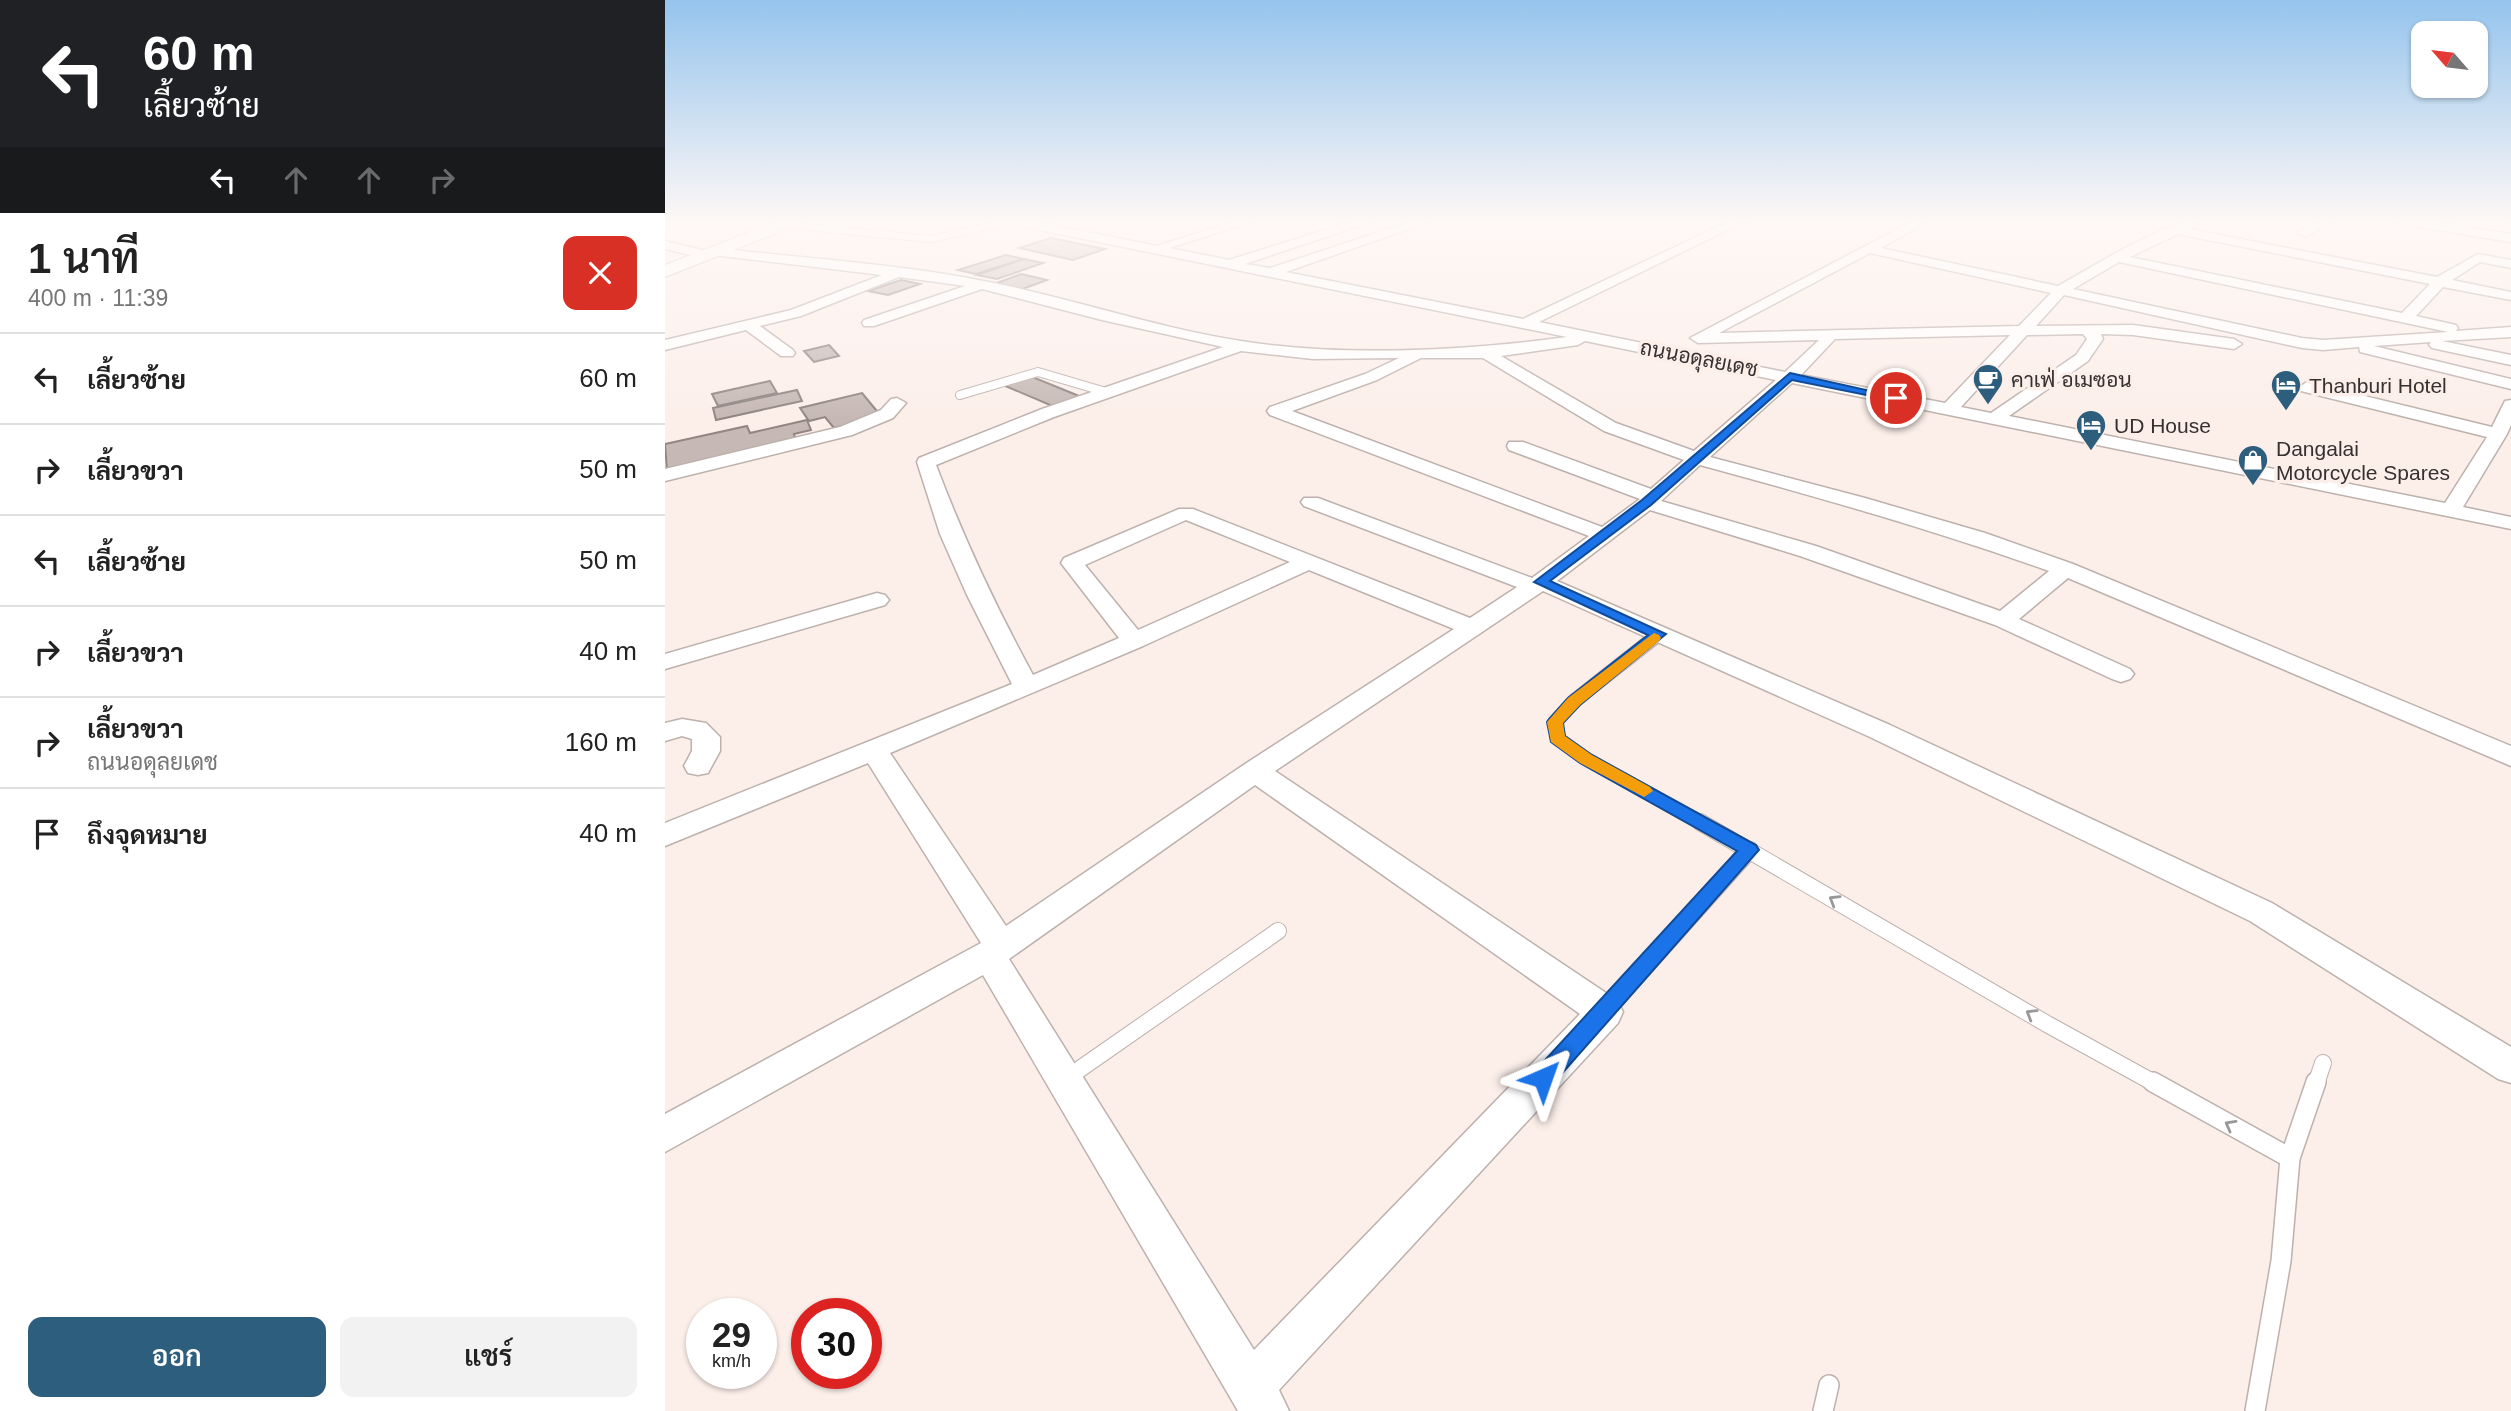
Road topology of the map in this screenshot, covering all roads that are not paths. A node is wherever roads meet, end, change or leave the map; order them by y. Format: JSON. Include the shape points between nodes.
{"nodes":[{"id":1,"x":866,"y":286,"type":"edge"},
{"id":2,"x":979,"y":286,"type":"edge"},
{"id":3,"x":985,"y":286,"type":"edge"},
{"id":4,"x":1342,"y":286,"type":"edge"},
{"id":5,"x":1604,"y":286,"type":"edge"},
{"id":6,"x":1799,"y":286,"type":"edge"},
{"id":7,"x":2045,"y":286,"type":"edge"},
{"id":8,"x":2067,"y":286,"type":"edge"},
{"id":9,"x":2251,"y":286,"type":"edge"},
{"id":10,"x":2436,"y":286,"type":"edge"},
{"id":11,"x":2464,"y":286,"type":"edge"},
{"id":12,"x":2061,"y":289,"type":"junction"},
{"id":13,"x":2511,"y":296,"type":"edge"},
{"id":14,"x":2406,"y":318,"type":"junction"},
{"id":15,"x":869,"y":323,"type":"dead end"},
{"id":16,"x":1526,"y":323,"type":"junction"},
{"id":17,"x":750,"y":326,"type":"junction"},
{"id":18,"x":2023,"y":329,"type":"junction"},
{"id":19,"x":2087,"y":329,"type":"junction"},
{"id":20,"x":2511,"y":332,"type":"edge"},
{"id":21,"x":2477,"y":333,"type":"junction"},
{"id":22,"x":1597,"y":337,"type":"junction"},
{"id":23,"x":1698,"y":338,"type":"junction"},
{"id":24,"x":2410,"y":339,"type":"junction"},
{"id":25,"x":1828,"y":340,"type":"dead end"},
{"id":26,"x":2302,"y":343,"type":"junction"},
{"id":27,"x":2339,"y":343,"type":"junction"},
{"id":28,"x":665,"y":345,"type":"edge"},
{"id":29,"x":1240,"y":346,"type":"junction"},
{"id":30,"x":787,"y":353,"type":"dead end"},
{"id":31,"x":1486,"y":353,"type":"junction"},
{"id":32,"x":1674,"y":353,"type":"junction"},
{"id":33,"x":1421,"y":355,"type":"junction"},
{"id":34,"x":2511,"y":360,"type":"edge"},
{"id":35,"x":1790,"y":376,"type":"junction"},
{"id":36,"x":2511,"y":384,"type":"edge"},
{"id":37,"x":2307,"y":387,"type":"dead end"},
{"id":38,"x":1107,"y":393,"type":"junction"},
{"id":39,"x":960,"y":395,"type":"dead end"},
{"id":40,"x":897,"y":402,"type":"dead end"},
{"id":41,"x":2511,"y":405,"type":"edge"},
{"id":42,"x":1949,"y":408,"type":"junction"},
{"id":43,"x":1995,"y":418,"type":"junction"},
{"id":44,"x":2504,"y":436,"type":"edge"},
{"id":45,"x":1516,"y":446,"type":"dead end"},
{"id":46,"x":1698,"y":459,"type":"junction"},
{"id":47,"x":665,"y":475,"type":"edge"},
{"id":48,"x":1650,"y":500,"type":"junction"},
{"id":49,"x":1311,"y":502,"type":"dead end"},
{"id":50,"x":2450,"y":511,"type":"junction"},
{"id":51,"x":2511,"y":523,"type":"edge"},
{"id":52,"x":1604,"y":535,"type":"junction"},
{"id":53,"x":1309,"y":562,"type":"junction"},
{"id":54,"x":2065,"y":569,"type":"junction"},
{"id":55,"x":1537,"y":584,"type":"junction"},
{"id":56,"x":877,"y":600,"type":"dead end"},
{"id":57,"x":2003,"y":620,"type":"junction"},
{"id":58,"x":1473,"y":628,"type":"junction"},
{"id":59,"x":1659,"y":634,"type":"junction"},
{"id":60,"x":1134,"y":641,"type":"junction"},
{"id":61,"x":665,"y":662,"type":"edge"},
{"id":62,"x":2121,"y":674,"type":"dead end"},
{"id":63,"x":1027,"y":688,"type":"junction"},
{"id":64,"x":665,"y":732,"type":"edge"},
{"id":65,"x":874,"y":750,"type":"junction"},
{"id":66,"x":2509,"y":750,"type":"edge"},
{"id":67,"x":698,"y":766,"type":"dead end"},
{"id":68,"x":1255,"y":771,"type":"junction"},
{"id":69,"x":665,"y":835,"type":"edge"},
{"id":70,"x":1750,"y":850,"type":"junction"},
{"id":71,"x":1277,"y":931,"type":"dead end"},
{"id":72,"x":995,"y":951,"type":"junction"},
{"id":73,"x":1605,"y":1012,"type":"junction"},
{"id":74,"x":2323,"y":1063,"type":"dead end"},
{"id":75,"x":2511,"y":1068,"type":"edge"},
{"id":76,"x":1064,"y":1080,"type":"junction"},
{"id":77,"x":665,"y":1134,"type":"edge"},
{"id":78,"x":2290,"y":1158,"type":"junction"},
{"id":79,"x":1829,"y":1385,"type":"dead end"},
{"id":80,"x":1257,"y":1400,"type":"edge"},
{"id":81,"x":1823,"y":1411,"type":"edge"},
{"id":82,"x":2255,"y":1411,"type":"edge"}],
"edges":[{"from":1,"to":17,"type":"street"},
{"from":2,"to":15,"type":"street"},
{"from":3,"to":29,"type":"street"},
{"from":4,"to":16,"type":"street","name":"ถนนอดุลยเดช"},
{"from":5,"to":16,"type":"street"},
{"from":6,"to":23,"type":"street"},
{"from":7,"to":12,"type":"street"},
{"from":8,"to":12,"type":"street"},
{"from":9,"to":14,"type":"street"},
{"from":10,"to":14,"type":"street"},
{"from":11,"to":13,"type":"street"},
{"from":12,"to":18,"type":"street"},
{"from":12,"to":26,"type":"street"},
{"from":14,"to":21,"type":"street"},
{"from":16,"to":22,"type":"street","name":"ถนนอดุลยเดช"},
{"from":17,"to":28,"type":"street"},
{"from":17,"to":30,"type":"street"},
{"from":18,"to":19,"type":"street"},
{"from":18,"to":23,"type":"street"},
{"from":18,"to":42,"type":"street"},
{"from":19,"to":26,"type":"street","via":[[2133,330],[2251,346]]},
{"from":19,"to":43,"type":"street","via":[[2095,339],[2082,358]]},
{"from":20,"to":21,"type":"street"},
{"from":21,"to":24,"type":"street"},
{"from":22,"to":31,"type":"street"},
{"from":22,"to":32,"type":"street","name":"ถนนอดุลยเดช"},
{"from":23,"to":32,"type":"street"},
{"from":24,"to":27,"type":"street"},
{"from":24,"to":34,"type":"street"},
{"from":25,"to":35,"type":"street"},
{"from":26,"to":27,"type":"street"},
{"from":27,"to":36,"type":"street"},
{"from":29,"to":33,"type":"street","via":[[1313,354]]},
{"from":29,"to":38,"type":"street"},
{"from":31,"to":33,"type":"street"},
{"from":31,"to":46,"type":"street","via":[[1610,428]]},
{"from":32,"to":35,"type":"street","name":"ถนนอดุลยเดช"},
{"from":33,"to":52,"type":"street","via":[[1276,411]]},
{"from":35,"to":42,"type":"street","name":"ถนนอดุลยเดช"},
{"from":35,"to":46,"type":"street"},
{"from":37,"to":44,"type":"street"},
{"from":38,"to":39,"type":"lane","via":[[1038,372]]},
{"from":38,"to":63,"type":"street","via":[[926,462],[978,595]]},
{"from":40,"to":47,"type":"street","via":[[887,414],[846,431]]},
{"from":41,"to":44,"type":"street"},
{"from":42,"to":43,"type":"street","name":"ถนนอดุลยเดช"},
{"from":43,"to":50,"type":"street","name":"ถนนอดุลยเดช"},
{"from":44,"to":50,"type":"street"},
{"from":45,"to":48,"type":"street"},
{"from":46,"to":48,"type":"street"},
{"from":46,"to":54,"type":"street","via":[[1871,506]]},
{"from":48,"to":52,"type":"street"},
{"from":48,"to":57,"type":"street"},
{"from":49,"to":55,"type":"street"},
{"from":50,"to":51,"type":"street","name":"ถนนอดุลยเดช"},
{"from":52,"to":55,"type":"street"},
{"from":53,"to":58,"type":"street"},
{"from":53,"to":60,"type":"street"},
{"from":53,"to":60,"type":"street","via":[[1186,513],[1072,563]]},
{"from":54,"to":57,"type":"street"},
{"from":54,"to":66,"type":"street"},
{"from":55,"to":58,"type":"street"},
{"from":55,"to":59,"type":"street"},
{"from":56,"to":61,"type":"street"},
{"from":57,"to":62,"type":"street"},
{"from":58,"to":68,"type":"street"},
{"from":59,"to":70,"type":"lane","via":[[1574,701],[1555,722],[1557,738],[1586,759]]},
{"from":59,"to":75,"type":"street","via":[[1880,732],[2261,912]]},
{"from":60,"to":63,"type":"street"},
{"from":63,"to":65,"type":"street"},
{"from":64,"to":67,"type":"street","via":[[699,729],[706,737],[706,751]]},
{"from":65,"to":69,"type":"street"},
{"from":65,"to":72,"type":"street"},
{"from":68,"to":72,"type":"street"},
{"from":68,"to":73,"type":"street"},
{"from":70,"to":73,"type":"lane"},
{"from":78,"to":70,"type":"lane","one_way":true,"via":[[2047,1024]]},
{"from":71,"to":76,"type":"lane"},
{"from":72,"to":76,"type":"street"},
{"from":72,"to":77,"type":"street"},
{"from":73,"to":80,"type":"street"},
{"from":74,"to":78,"type":"lane"},
{"from":76,"to":80,"type":"street"},
{"from":78,"to":82,"type":"lane","via":[[2281,1261]]},
{"from":79,"to":81,"type":"lane"}]}
